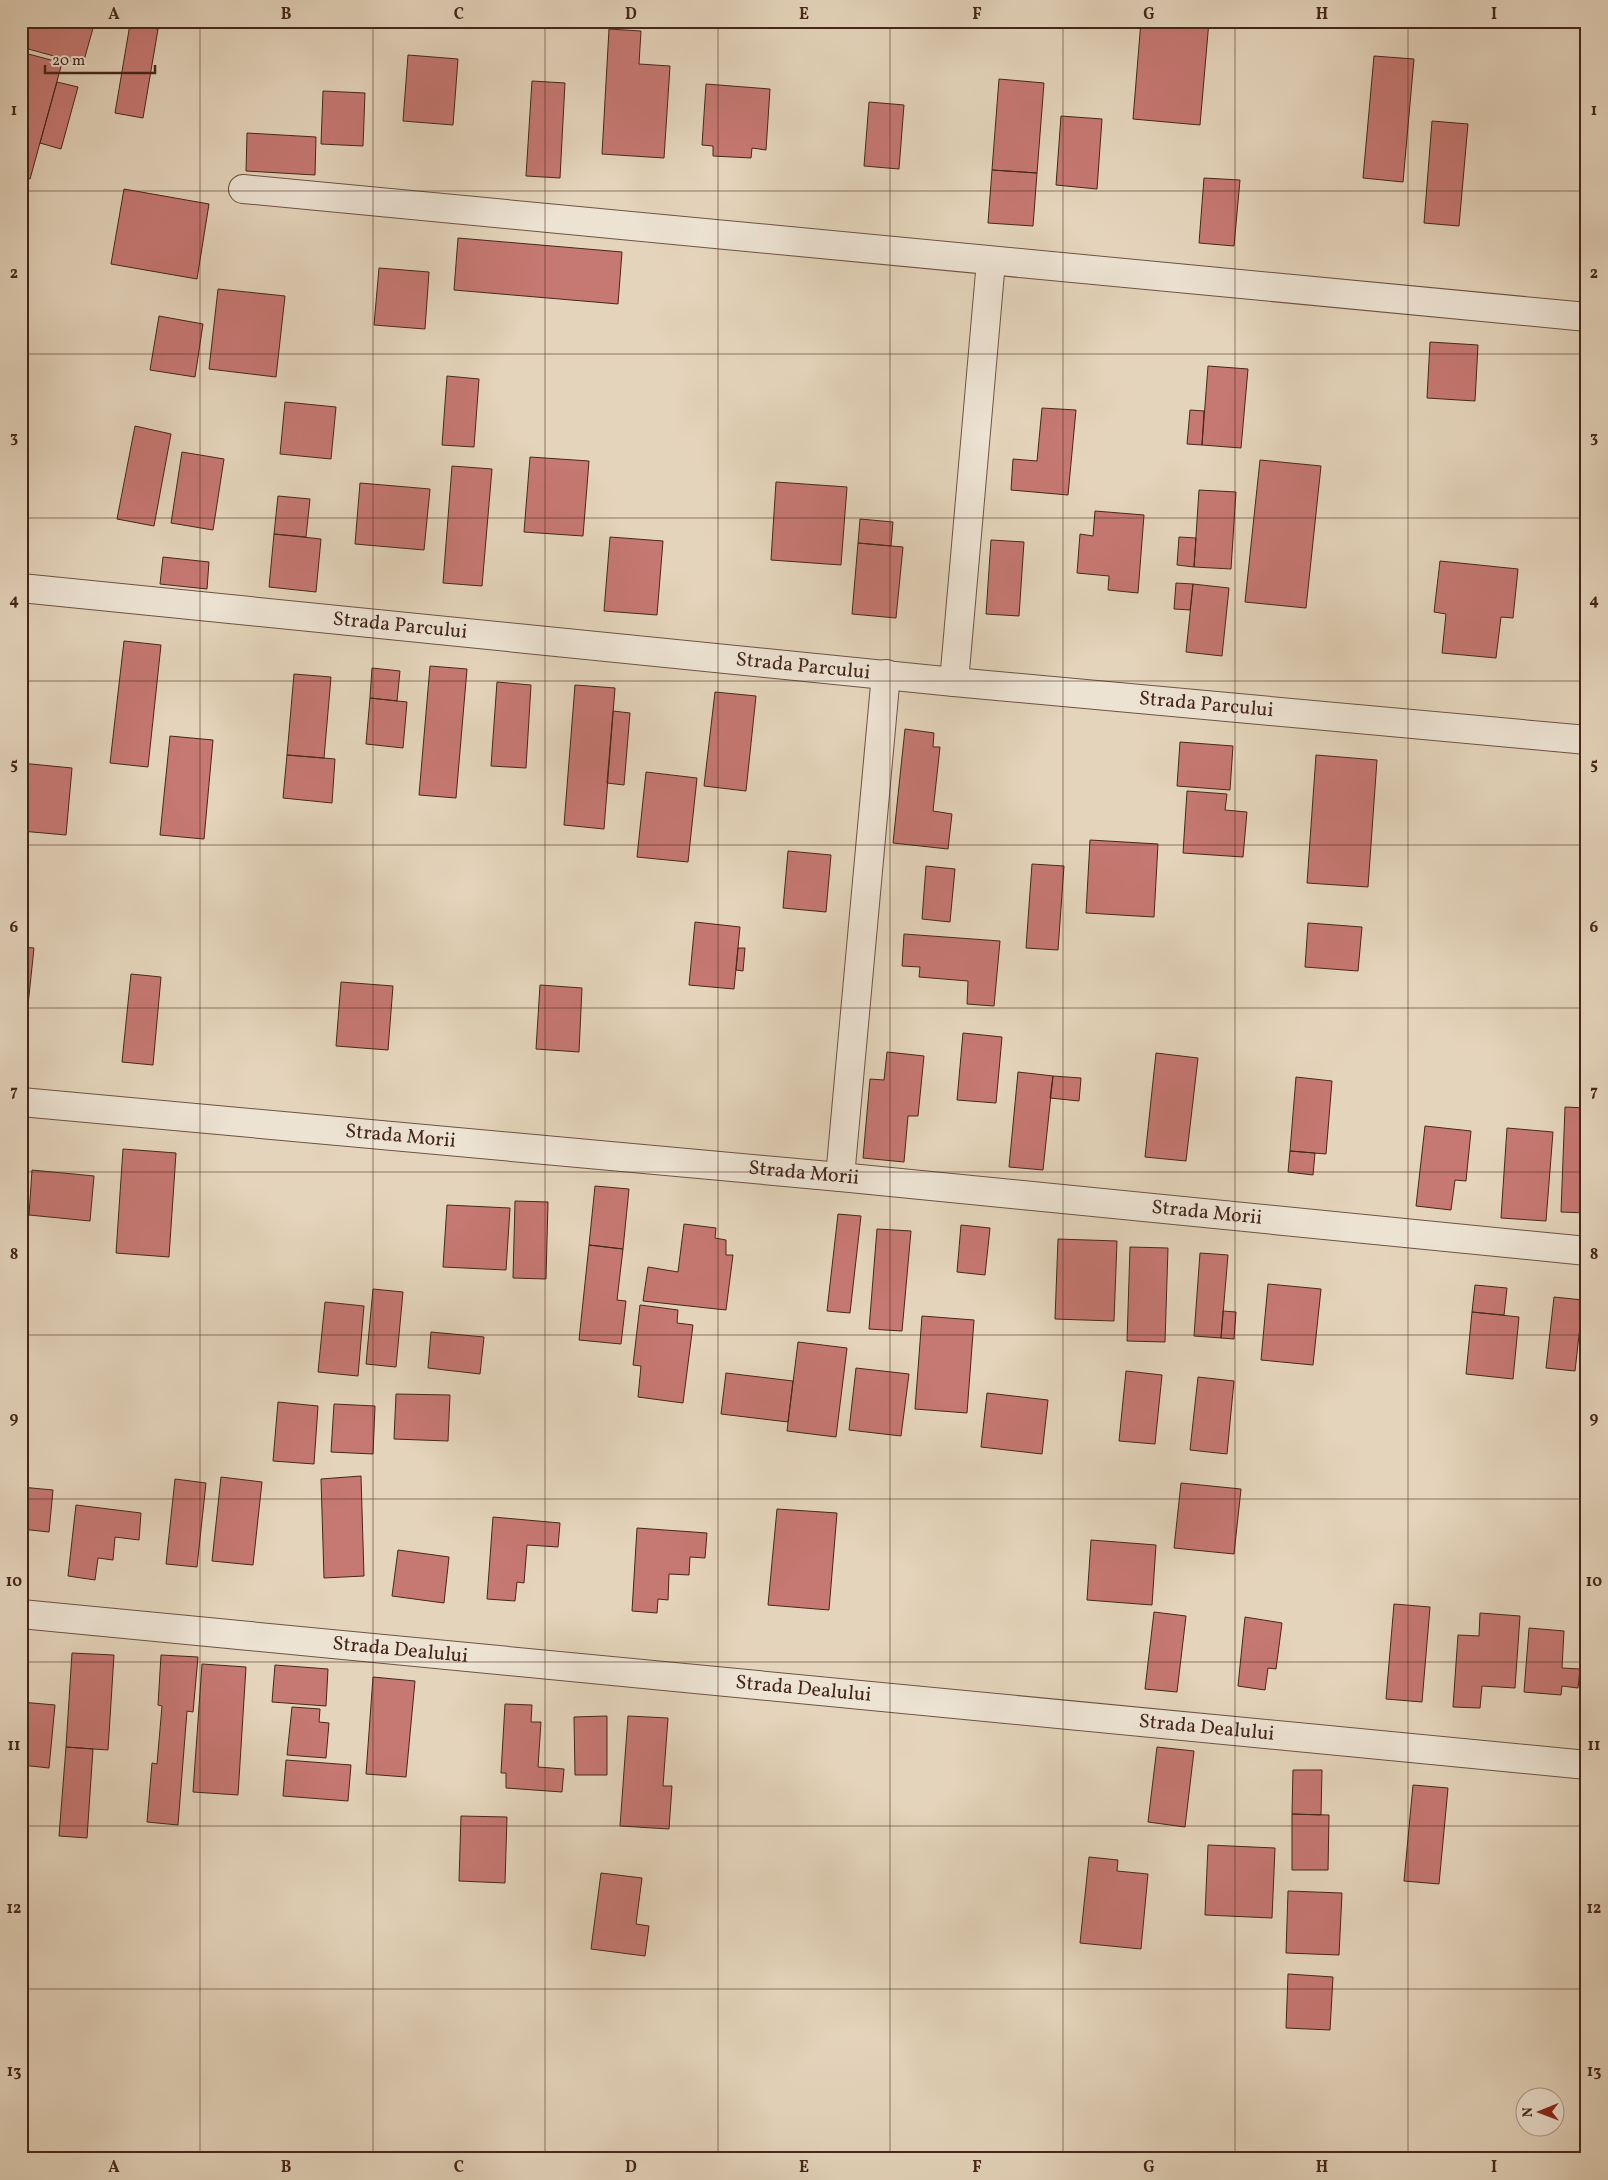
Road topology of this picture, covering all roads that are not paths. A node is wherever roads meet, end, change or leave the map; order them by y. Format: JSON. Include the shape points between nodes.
{"nodes":[{"id":1,"x":243,"y":190,"type":"dead end"},
{"id":2,"x":991,"y":261,"type":"junction"},
{"id":3,"x":1587,"y":317,"type":"edge"},
{"id":4,"x":21,"y":588,"type":"edge"},
{"id":5,"x":886,"y":674,"type":"junction"},
{"id":6,"x":954,"y":682,"type":"junction"},
{"id":7,"x":1587,"y":740,"type":"edge"},
{"id":8,"x":21,"y":1102,"type":"edge"},
{"id":9,"x":840,"y":1177,"type":"junction"},
{"id":10,"x":1587,"y":1251,"type":"edge"},
{"id":11,"x":21,"y":1614,"type":"edge"},
{"id":12,"x":1587,"y":1765,"type":"edge"}],
"edges":[{"from":1,"to":2,"type":"street"},
{"from":2,"to":3,"type":"street"},
{"from":2,"to":6,"type":"street"},
{"from":4,"to":5,"type":"street","name":"Strada Parcului"},
{"from":5,"to":6,"type":"street","name":"Strada Parcului"},
{"from":5,"to":9,"type":"street"},
{"from":6,"to":7,"type":"street","name":"Strada Parcului"},
{"from":8,"to":9,"type":"street","name":"Strada Morii"},
{"from":9,"to":10,"type":"street","name":"Strada Morii"},
{"from":11,"to":12,"type":"street","name":"Strada Dealului"}]}
